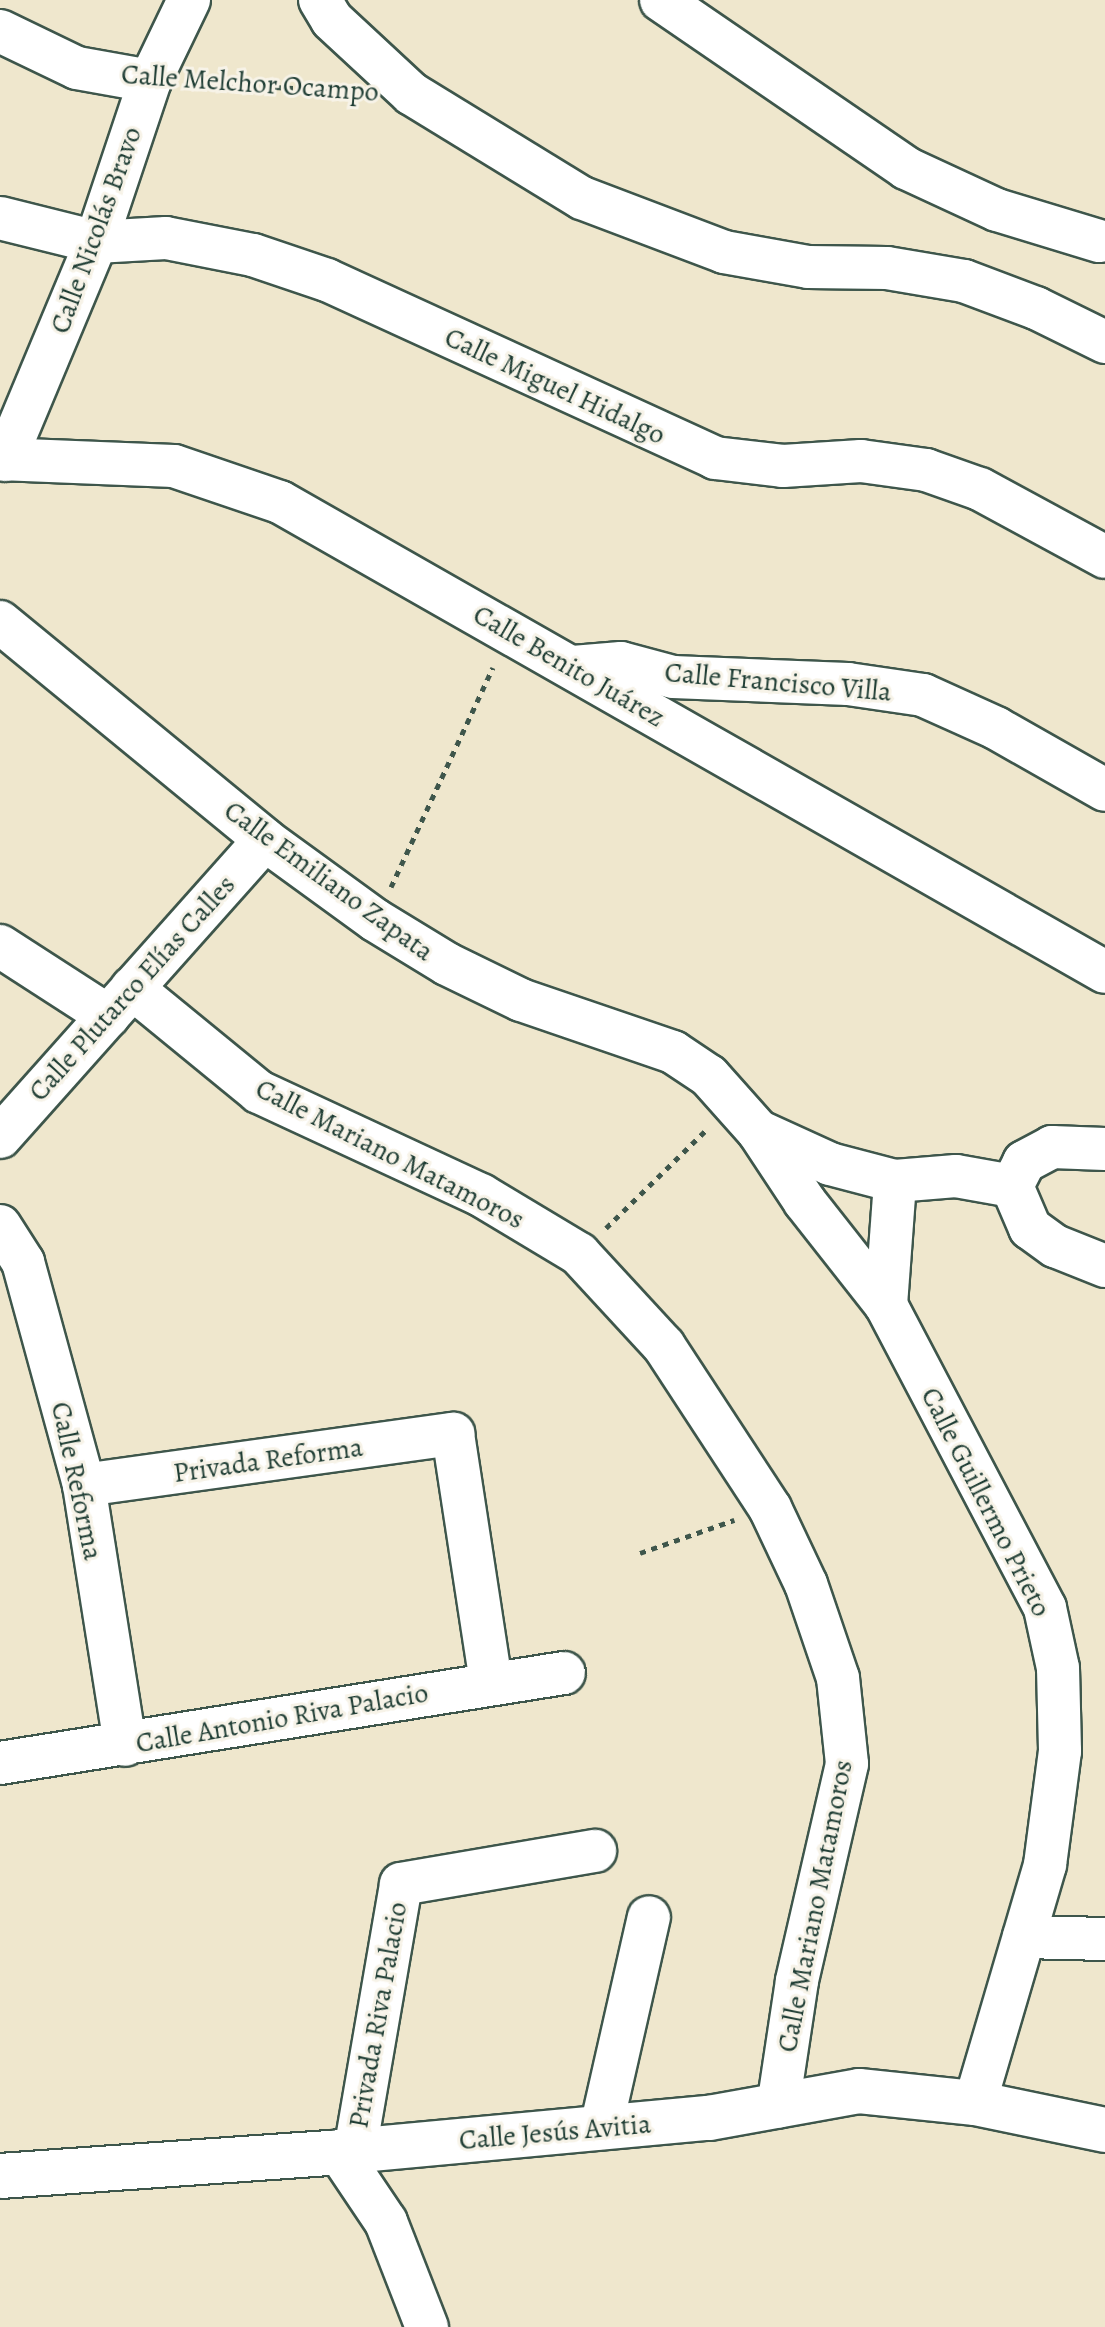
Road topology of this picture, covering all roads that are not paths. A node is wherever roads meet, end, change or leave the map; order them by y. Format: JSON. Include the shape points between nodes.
{"nodes":[{"id":1,"x":189,"y":0,"type":"edge"},
{"id":2,"x":320,"y":0,"type":"edge"},
{"id":3,"x":661,"y":0,"type":"edge"},
{"id":4,"x":0,"y":31,"type":"edge"},
{"id":5,"x":150,"y":81,"type":"junction"},
{"id":6,"x":0,"y":218,"type":"edge"},
{"id":7,"x":1099,"y":241,"type":"dead end"},
{"id":8,"x":96,"y":242,"type":"junction"},
{"id":9,"x":1105,"y":342,"type":"edge"},
{"id":10,"x":2,"y":460,"type":"edge"},
{"id":11,"x":1105,"y":557,"type":"edge"},
{"id":12,"x":0,"y":622,"type":"edge"},
{"id":13,"x":573,"y":667,"type":"junction"},
{"id":14,"x":1105,"y":790,"type":"edge"},
{"id":15,"x":265,"y":840,"type":"junction"},
{"id":16,"x":0,"y":946,"type":"edge"},
{"id":17,"x":1105,"y":972,"type":"edge"},
{"id":18,"x":120,"y":1002,"type":"junction"},
{"id":19,"x":746,"y":1117,"type":"junction"},
{"id":20,"x":0,"y":1137,"type":"edge"},
{"id":21,"x":1105,"y":1149,"type":"edge"},
{"id":22,"x":895,"y":1181,"type":"junction"},
{"id":23,"x":1012,"y":1186,"type":"junction"},
{"id":24,"x":0,"y":1226,"type":"edge"},
{"id":25,"x":1105,"y":1266,"type":"edge"},
{"id":26,"x":886,"y":1305,"type":"junction"},
{"id":27,"x":84,"y":1485,"type":"junction"},
{"id":28,"x":564,"y":1673,"type":"dead end"},
{"id":29,"x":491,"y":1683,"type":"junction"},
{"id":30,"x":125,"y":1745,"type":"junction"},
{"id":31,"x":0,"y":1763,"type":"edge"},
{"id":32,"x":595,"y":1851,"type":"dead end"},
{"id":33,"x":649,"y":1917,"type":"dead end"},
{"id":34,"x":1024,"y":1937,"type":"junction"},
{"id":35,"x":1105,"y":1939,"type":"edge"},
{"id":36,"x":975,"y":2103,"type":"junction"},
{"id":37,"x":778,"y":2107,"type":"junction"},
{"id":38,"x":601,"y":2128,"type":"junction"},
{"id":39,"x":1105,"y":2130,"type":"edge"},
{"id":40,"x":347,"y":2152,"type":"junction"},
{"id":41,"x":0,"y":2176,"type":"edge"},
{"id":42,"x":427,"y":2327,"type":"edge"}],
"edges":[{"from":1,"to":5,"type":"street","name":"Calle Nicolás Bravo"},
{"from":2,"to":9,"type":"street","via":[[332,20],[412,94],[582,198],[724,252],[808,267],[887,268],[964,281]]},
{"from":3,"to":7,"type":"street","via":[[906,168],[997,210]]},
{"from":4,"to":5,"type":"street","name":"Calle Melchor Ocampo","via":[[77,68]]},
{"from":5,"to":8,"type":"street","name":"Calle Nicolás Bravo"},
{"from":6,"to":8,"type":"street","name":"Calle Miguel Hidalgo"},
{"from":8,"to":10,"type":"street","name":"Calle Nicolás Bravo"},
{"from":8,"to":11,"type":"street","name":"Calle Miguel Hidalgo","via":[[166,238],[253,255],[327,280],[715,458],[783,466],[861,461],[926,470],[980,489]]},
{"from":10,"to":13,"type":"street","name":"Calle Benito Juárez","via":[[174,466],[265,497]]},
{"from":12,"to":15,"type":"street","name":"Calle Emiliano Zapata"},
{"from":13,"to":14,"type":"street","name":"Calle Francisco Villa","via":[[621,663],[673,677],[848,684],[923,695],[996,728]]},
{"from":13,"to":17,"type":"street","name":"Calle Benito Juárez"},
{"from":15,"to":18,"type":"street","name":"Calle Plutarco Elías Calles"},
{"from":15,"to":19,"type":"street","name":"Calle Emiliano Zapata","via":[[375,920],[447,964],[521,1000],[673,1052]]},
{"from":16,"to":18,"type":"street","name":"Calle Mariano Matamoros"},
{"from":18,"to":20,"type":"street","name":"Calle Plutarco Elías Calles"},
{"from":18,"to":37,"type":"street","name":"Calle Mariano Matamoros","via":[[259,1092],[481,1195],[579,1254],[664,1346],[770,1508],[806,1584],[838,1678],[847,1764],[797,1981]]},
{"from":19,"to":22,"type":"street","name":"Calle Emiliano Zapata","via":[[830,1164]]},
{"from":19,"to":26,"type":"street","name":"Calle Guillermo Prieto"},
{"from":21,"to":23,"type":"street","via":[[1052,1147],[1024,1162]]},
{"from":22,"to":23,"type":"street","name":"Calle Emiliano Zapata","via":[[956,1176]]},
{"from":22,"to":26,"type":"street"},
{"from":23,"to":25,"type":"street","via":[[1030,1228],[1055,1246]]},
{"from":24,"to":27,"type":"street","name":"Calle Reforma","via":[[23,1262]]},
{"from":26,"to":34,"type":"street","name":"Calle Guillermo Prieto","via":[[1045,1608],[1055,1653],[1060,1751],[1045,1865]]},
{"from":27,"to":29,"type":"street","name":"Privada Reforma","via":[[453,1434]]},
{"from":27,"to":30,"type":"street","name":"Calle Reforma"},
{"from":28,"to":29,"type":"street","name":"Calle Antonio Riva Palacio"},
{"from":29,"to":30,"type":"street","name":"Calle Antonio Riva Palacio"},
{"from":30,"to":31,"type":"street","name":"Calle Antonio Riva Palacio"},
{"from":32,"to":40,"type":"street","name":"Privada Riva Palacio","via":[[401,1884]]},
{"from":33,"to":38,"type":"street"},
{"from":34,"to":35,"type":"street"},
{"from":34,"to":36,"type":"street","name":"Calle Guillermo Prieto"},
{"from":36,"to":37,"type":"street","name":"Calle Jesús Avitia","via":[[859,2091]]},
{"from":36,"to":39,"type":"street","name":"Calle Jesús Avitia"},
{"from":37,"to":38,"type":"street","name":"Calle Jesús Avitia"},
{"from":38,"to":40,"type":"street","name":"Calle Jesús Avitia"},
{"from":40,"to":41,"type":"street","name":"Calle Jesús Avitia"},
{"from":40,"to":42,"type":"street","via":[[386,2222]]}]}
